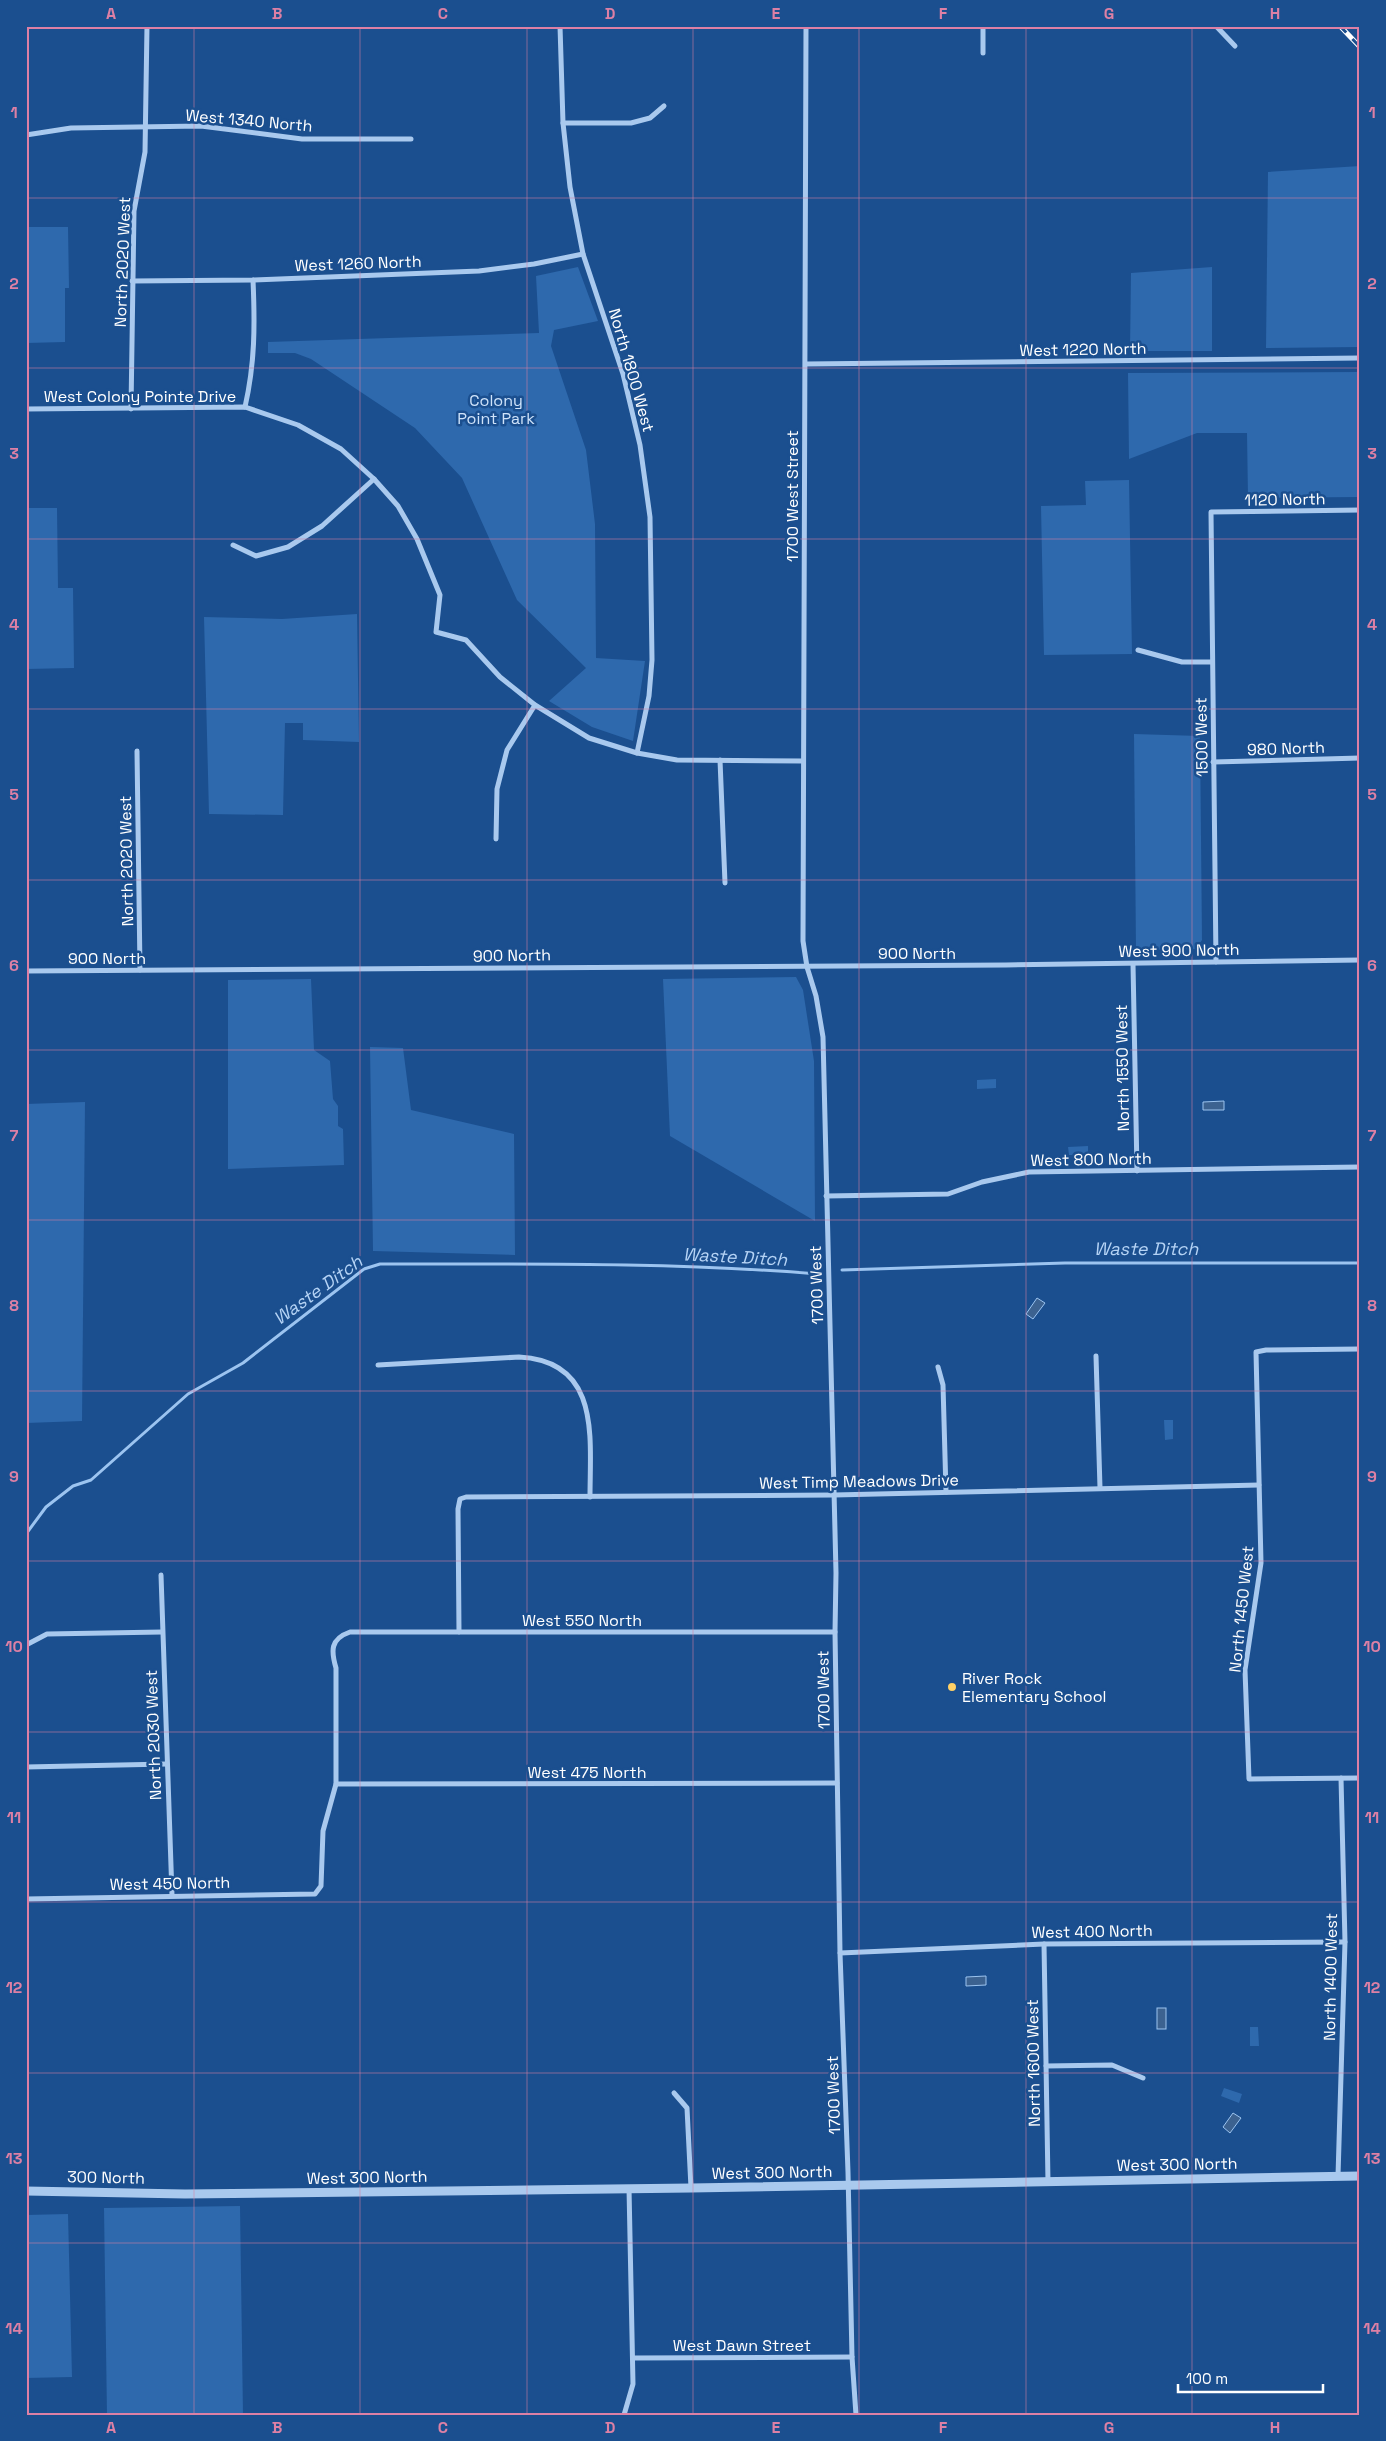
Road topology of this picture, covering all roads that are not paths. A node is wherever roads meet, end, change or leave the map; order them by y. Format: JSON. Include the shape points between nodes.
{"nodes":[{"id":1,"x":147,"y":26,"type":"edge"},
{"id":2,"x":560,"y":26,"type":"edge"},
{"id":3,"x":806,"y":26,"type":"edge"},
{"id":4,"x":983,"y":26,"type":"edge"},
{"id":5,"x":1216,"y":26,"type":"edge"},
{"id":6,"x":1235,"y":46,"type":"dead end"},
{"id":7,"x":983,"y":53,"type":"dead end"},
{"id":8,"x":664,"y":106,"type":"dead end"},
{"id":9,"x":563,"y":123,"type":"junction"},
{"id":10,"x":146,"y":127,"type":"junction"},
{"id":11,"x":26,"y":134,"type":"edge"},
{"id":12,"x":411,"y":139,"type":"dead end"},
{"id":13,"x":583,"y":254,"type":"junction"},
{"id":14,"x":253,"y":280,"type":"junction"},
{"id":15,"x":132,"y":281,"type":"junction"},
{"id":16,"x":1360,"y":358,"type":"edge"},
{"id":17,"x":806,"y":364,"type":"junction"},
{"id":18,"x":245,"y":408,"type":"junction"},
{"id":19,"x":26,"y":409,"type":"edge"},
{"id":20,"x":131,"y":409,"type":"junction"},
{"id":21,"x":374,"y":479,"type":"junction"},
{"id":22,"x":1360,"y":510,"type":"edge"},
{"id":23,"x":1210,"y":512,"type":"joint"},
{"id":24,"x":233,"y":545,"type":"dead end"},
{"id":25,"x":1138,"y":650,"type":"dead end"},
{"id":26,"x":1212,"y":662,"type":"junction"},
{"id":27,"x":535,"y":705,"type":"junction"},
{"id":28,"x":137,"y":751,"type":"dead end"},
{"id":29,"x":637,"y":753,"type":"junction"},
{"id":30,"x":1360,"y":758,"type":"edge"},
{"id":31,"x":720,"y":760,"type":"junction"},
{"id":32,"x":803,"y":761,"type":"junction"},
{"id":33,"x":1213,"y":762,"type":"junction"},
{"id":34,"x":496,"y":839,"type":"dead end"},
{"id":35,"x":724,"y":883,"type":"dead end"},
{"id":36,"x":1360,"y":960,"type":"edge"},
{"id":37,"x":1216,"y":962,"type":"junction"},
{"id":38,"x":1133,"y":964,"type":"junction"},
{"id":39,"x":998,"y":965,"type":"joint"},
{"id":40,"x":807,"y":967,"type":"junction"},
{"id":41,"x":140,"y":970,"type":"junction"},
{"id":42,"x":26,"y":971,"type":"edge"},
{"id":43,"x":1360,"y":1167,"type":"edge"},
{"id":44,"x":1137,"y":1171,"type":"junction"},
{"id":45,"x":826,"y":1196,"type":"junction"},
{"id":46,"x":1360,"y":1349,"type":"edge"},
{"id":47,"x":1096,"y":1356,"type":"dead end"},
{"id":48,"x":378,"y":1365,"type":"dead end"},
{"id":49,"x":938,"y":1367,"type":"dead end"},
{"id":50,"x":1259,"y":1485,"type":"junction"},
{"id":51,"x":1100,"y":1488,"type":"junction"},
{"id":52,"x":946,"y":1492,"type":"junction"},
{"id":53,"x":834,"y":1494,"type":"junction"},
{"id":54,"x":590,"y":1497,"type":"junction"},
{"id":55,"x":161,"y":1575,"type":"dead end"},
{"id":56,"x":162,"y":1632,"type":"junction"},
{"id":57,"x":459,"y":1632,"type":"junction"},
{"id":58,"x":835,"y":1632,"type":"junction"},
{"id":59,"x":26,"y":1645,"type":"edge"},
{"id":60,"x":167,"y":1764,"type":"junction"},
{"id":61,"x":26,"y":1767,"type":"edge"},
{"id":62,"x":1341,"y":1778,"type":"junction"},
{"id":63,"x":1360,"y":1778,"type":"edge"},
{"id":64,"x":336,"y":1784,"type":"junction"},
{"id":65,"x":837,"y":1784,"type":"junction"},
{"id":66,"x":172,"y":1895,"type":"junction"},
{"id":67,"x":26,"y":1899,"type":"edge"},
{"id":68,"x":1345,"y":1942,"type":"junction"},
{"id":69,"x":1044,"y":1944,"type":"junction"},
{"id":70,"x":840,"y":1953,"type":"junction"},
{"id":71,"x":1046,"y":2066,"type":"junction"},
{"id":72,"x":1143,"y":2078,"type":"dead end"},
{"id":73,"x":674,"y":2093,"type":"dead end"},
{"id":74,"x":1338,"y":2176,"type":"junction"},
{"id":75,"x":1360,"y":2176,"type":"edge"},
{"id":76,"x":1048,"y":2182,"type":"junction"},
{"id":77,"x":849,"y":2185,"type":"junction"},
{"id":78,"x":629,"y":2188,"type":"junction"},
{"id":79,"x":691,"y":2188,"type":"junction"},
{"id":80,"x":26,"y":2191,"type":"edge"},
{"id":81,"x":185,"y":2194,"type":"joint"},
{"id":82,"x":852,"y":2357,"type":"junction"},
{"id":83,"x":632,"y":2358,"type":"junction"},
{"id":84,"x":624,"y":2415,"type":"edge"},
{"id":85,"x":856,"y":2415,"type":"edge"}],
"edges":[{"from":1,"to":10,"type":"street","name":"North 2020 West"},
{"from":2,"to":9,"type":"street","name":"North 1800 West"},
{"from":3,"to":17,"type":"street","name":"1700 West Street"},
{"from":4,"to":7,"type":"street"},
{"from":5,"to":6,"type":"street"},
{"from":8,"to":9,"type":"street","via":[[650,118],[631,123]]},
{"from":9,"to":13,"type":"street","name":"North 1800 West","via":[[570,187]]},
{"from":10,"to":11,"type":"street","name":"West 1340 North","via":[[71,128]]},
{"from":10,"to":12,"type":"street","name":"West 1340 North","via":[[201,126],[302,139]]},
{"from":10,"to":15,"type":"street","name":"North 2020 West","via":[[145,152],[134,211]]},
{"from":13,"to":14,"type":"street","name":"West 1260 North","via":[[480,271]]},
{"from":13,"to":29,"type":"street","name":"North 1800 West","via":[[624,374],[640,445],[650,517],[652,660],[649,696]]},
{"from":14,"to":15,"type":"street","name":"West 1260 North"},
{"from":14,"to":18,"type":"street","via":[[255,343]]},
{"from":15,"to":20,"type":"street","name":"North 2020 West"},
{"from":16,"to":17,"type":"street","name":"West 1220 North"},
{"from":17,"to":32,"type":"street","name":"1700 West Street"},
{"from":18,"to":20,"type":"street","name":"West Colony Pointe Drive"},
{"from":18,"to":21,"type":"street","name":"West Colony Pointe Drive","via":[[298,425],[341,449]]},
{"from":19,"to":20,"type":"street","name":"West Colony Pointe Drive"},
{"from":21,"to":24,"type":"street","via":[[322,526],[288,547],[256,556]]},
{"from":21,"to":27,"type":"street","name":"West Colony Pointe Drive","via":[[398,506],[417,540],[440,596],[436,632],[466,640],[500,676]]},
{"from":22,"to":23,"type":"street","name":"1120 North"},
{"from":23,"to":26,"type":"street","name":"1500 West"},
{"from":25,"to":26,"type":"street","via":[[1182,662]]},
{"from":26,"to":33,"type":"street","name":"1500 West"},
{"from":27,"to":29,"type":"street","name":"West Colony Pointe Drive","via":[[589,738]]},
{"from":27,"to":34,"type":"street","via":[[507,750],[497,789]]},
{"from":28,"to":41,"type":"street","name":"North 2020 West"},
{"from":29,"to":31,"type":"street","name":"West Colony Pointe Drive","via":[[676,760]]},
{"from":30,"to":33,"type":"street","name":"980 North"},
{"from":31,"to":32,"type":"street","name":"West Colony Pointe Drive"},
{"from":31,"to":35,"type":"street"},
{"from":32,"to":40,"type":"street","name":"1700 West Street","via":[[803,941]]},
{"from":33,"to":37,"type":"street","name":"1500 West"},
{"from":36,"to":37,"type":"street","name":"West 900 North"},
{"from":37,"to":38,"type":"street","name":"West 900 North"},
{"from":38,"to":39,"type":"street","name":"West 900 North"},
{"from":38,"to":44,"type":"street","name":"North 1550 West"},
{"from":39,"to":40,"type":"street","name":"900 North"},
{"from":40,"to":41,"type":"street","name":"900 North"},
{"from":40,"to":45,"type":"street","name":"1700 West","via":[[823,1037]]},
{"from":41,"to":42,"type":"street","name":"900 North"},
{"from":43,"to":44,"type":"street","name":"West 800 North"},
{"from":44,"to":45,"type":"street","name":"West 800 North","via":[[1029,1172],[982,1182],[948,1194]]},
{"from":45,"to":53,"type":"street","name":"1700 West"},
{"from":46,"to":50,"type":"street","name":"North 1450 West","via":[[1256,1352]]},
{"from":47,"to":51,"type":"street"},
{"from":48,"to":54,"type":"street","via":[[519,1357],[546,1361],[566,1373],[582,1394],[589,1416]]},
{"from":49,"to":52,"type":"street","via":[[943,1385]]},
{"from":50,"to":51,"type":"street","name":"West Timp Meadows Drive"},
{"from":50,"to":62,"type":"street","name":"North 1450 West","via":[[1260,1576],[1245,1670],[1249,1779]]},
{"from":51,"to":52,"type":"street","name":"West Timp Meadows Drive"},
{"from":52,"to":53,"type":"street","name":"West Timp Meadows Drive"},
{"from":53,"to":54,"type":"street","name":"West Timp Meadows Drive"},
{"from":53,"to":58,"type":"street","name":"1700 West"},
{"from":54,"to":57,"type":"street","name":"West Timp Meadows Drive","via":[[460,1499]]},
{"from":55,"to":56,"type":"street","name":"North 2030 West"},
{"from":56,"to":59,"type":"street","via":[[47,1634]]},
{"from":56,"to":60,"type":"street","name":"North 2030 West"},
{"from":57,"to":58,"type":"street","name":"West 550 North"},
{"from":57,"to":64,"type":"street","name":"West 550 North","via":[[350,1632],[333,1644]]},
{"from":58,"to":65,"type":"street","name":"1700 West"},
{"from":60,"to":61,"type":"street"},
{"from":60,"to":66,"type":"street","name":"North 2030 West"},
{"from":62,"to":63,"type":"street"},
{"from":62,"to":68,"type":"street","name":"North 1400 West"},
{"from":64,"to":65,"type":"street","name":"West 475 North"},
{"from":64,"to":66,"type":"street","name":"West 450 North","via":[[323,1831],[321,1886],[315,1894]]},
{"from":65,"to":70,"type":"street","name":"1700 West"},
{"from":66,"to":67,"type":"street","name":"West 450 North"},
{"from":68,"to":69,"type":"street","name":"West 400 North"},
{"from":68,"to":74,"type":"street","name":"North 1400 West"},
{"from":69,"to":70,"type":"street","name":"West 400 North"},
{"from":69,"to":71,"type":"street","name":"North 1600 West"},
{"from":70,"to":77,"type":"street","name":"1700 West"},
{"from":71,"to":72,"type":"street","via":[[1112,2065]]},
{"from":71,"to":76,"type":"street","name":"North 1600 West"},
{"from":73,"to":79,"type":"street","via":[[687,2108]]},
{"from":74,"to":75,"type":"street","name":"West 300 North"},
{"from":74,"to":76,"type":"street","name":"West 300 North"},
{"from":76,"to":77,"type":"street","name":"West 300 North"},
{"from":77,"to":79,"type":"street","name":"West 300 North"},
{"from":77,"to":82,"type":"street","name":"1700 West"},
{"from":78,"to":79,"type":"street","name":"West 300 North"},
{"from":78,"to":81,"type":"street","name":"West 300 North"},
{"from":78,"to":83,"type":"street"},
{"from":80,"to":81,"type":"street","name":"300 North"},
{"from":82,"to":83,"type":"street","name":"West Dawn Street"},
{"from":82,"to":85,"type":"street","name":"1700 West"},
{"from":83,"to":84,"type":"street","via":[[633,2384]]}]}
